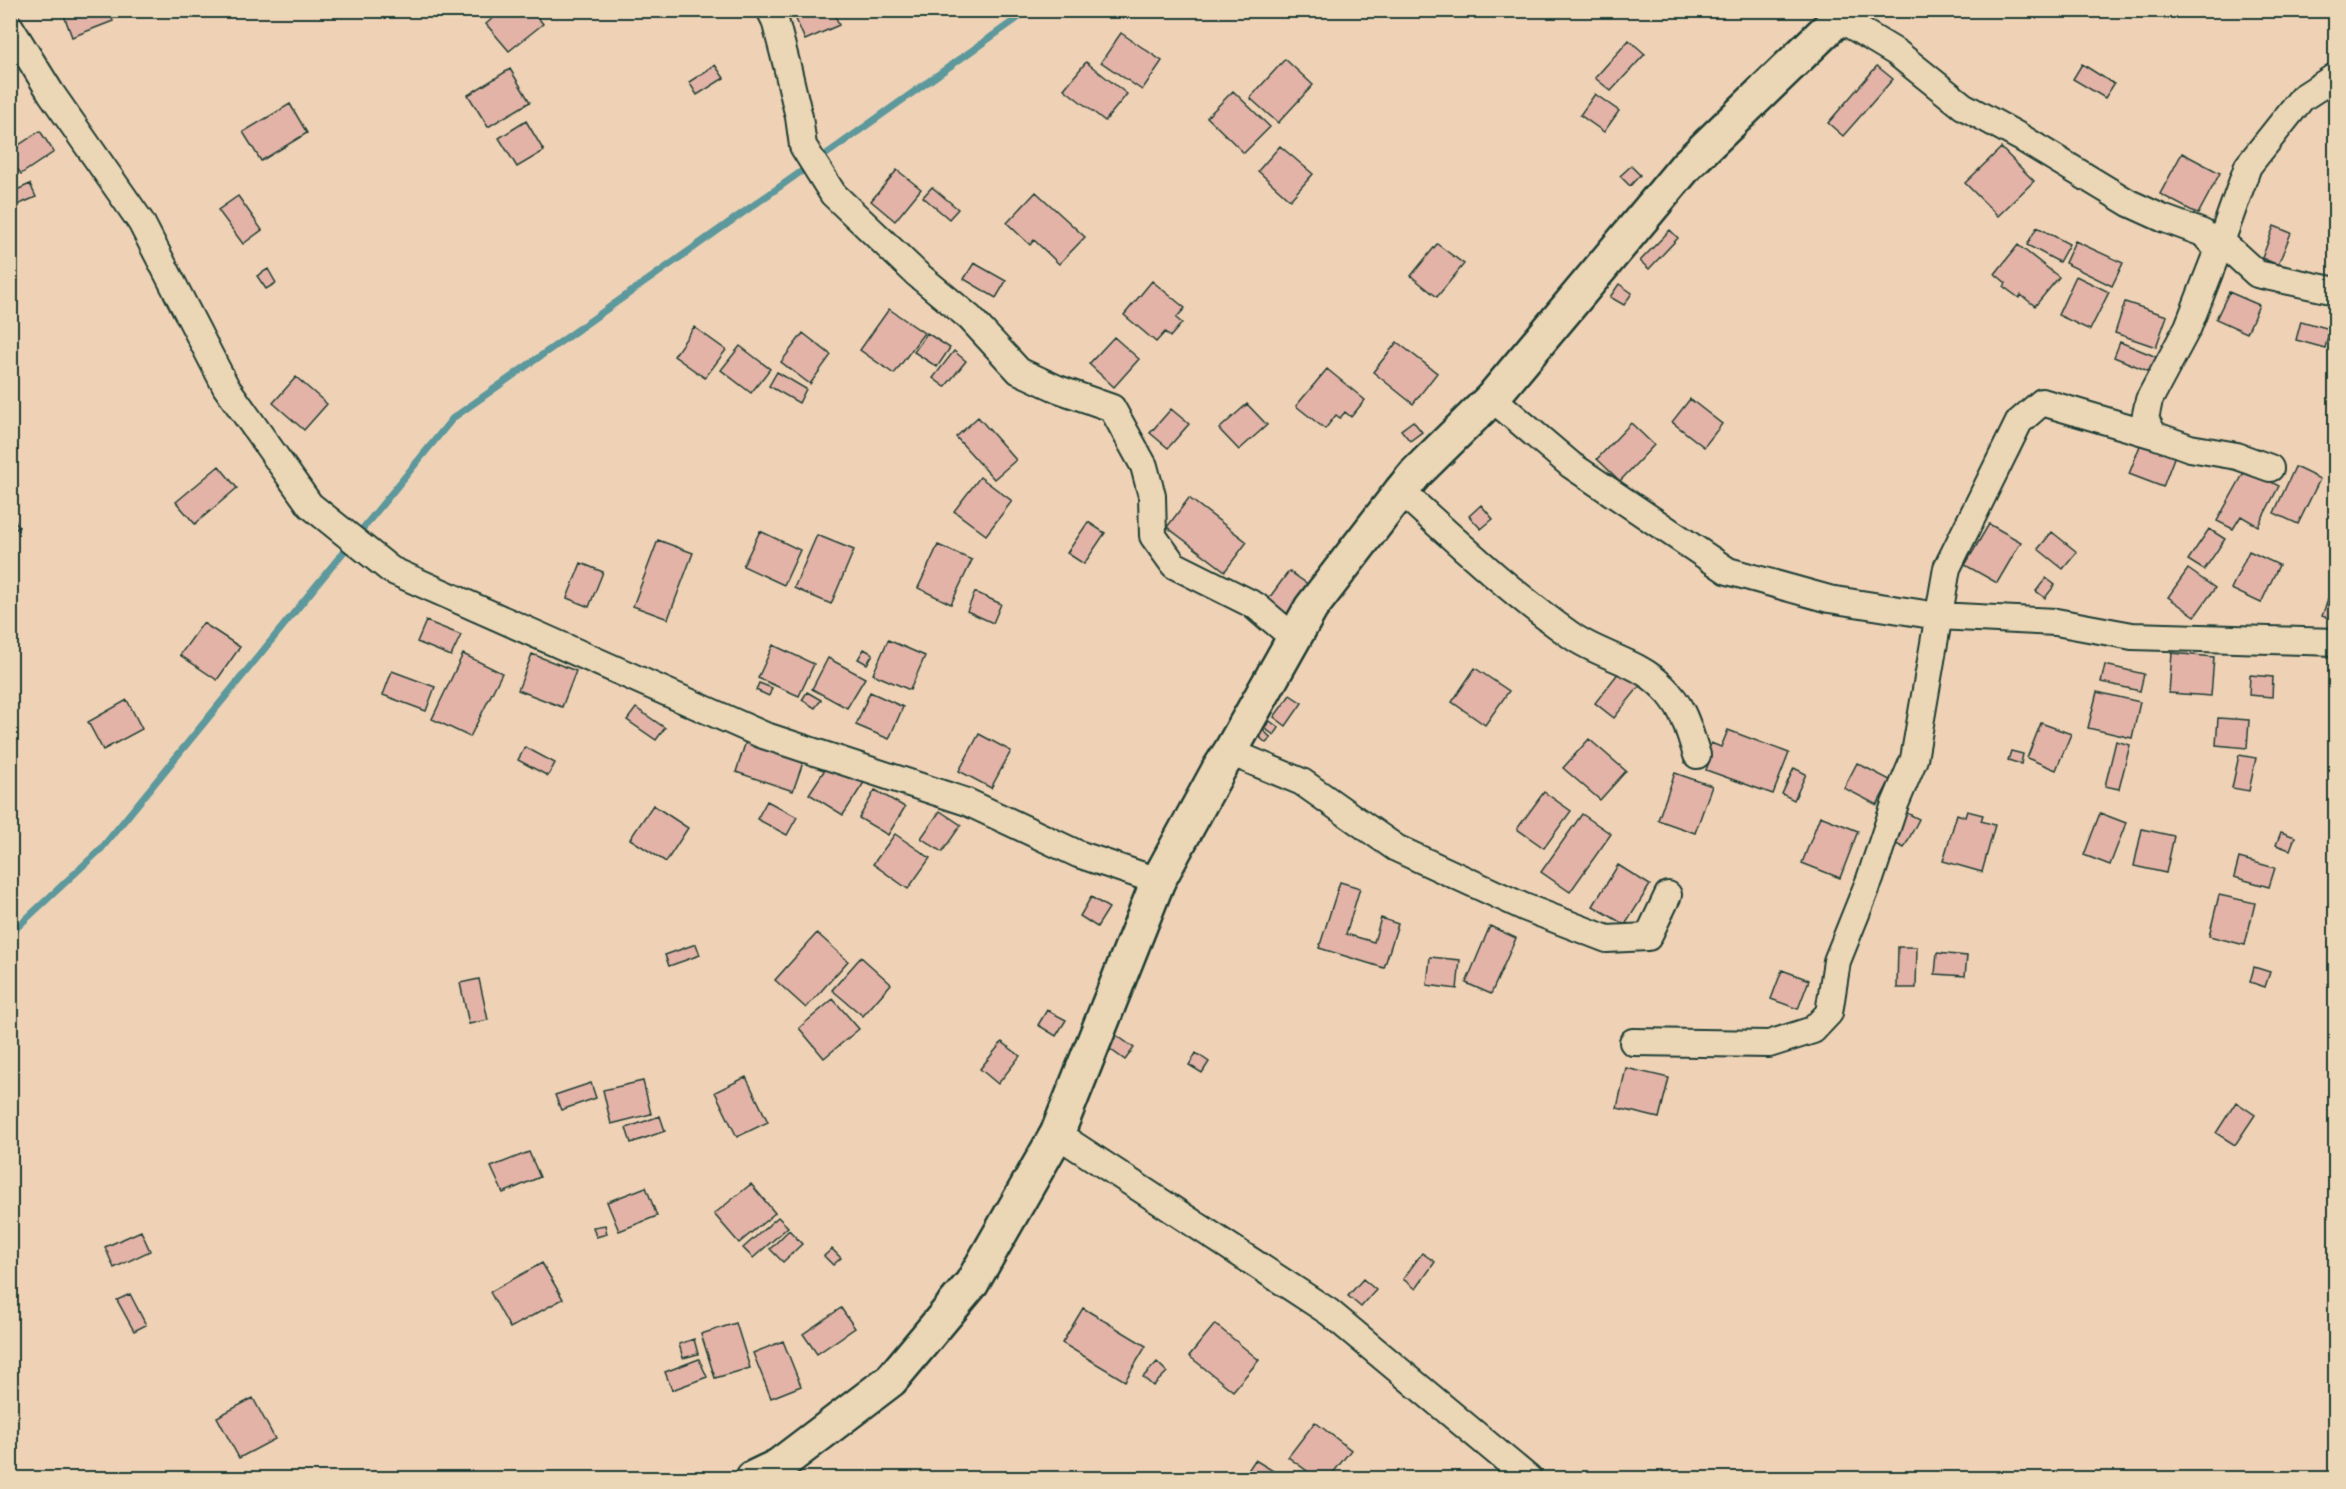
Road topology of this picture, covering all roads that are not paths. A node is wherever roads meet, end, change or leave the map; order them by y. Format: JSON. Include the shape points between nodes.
{"nodes":[{"id":1,"x":770,"y":10,"type":"edge"},
{"id":2,"x":1843,"y":14,"type":"edge"},
{"id":3,"x":10,"y":27,"type":"edge"},
{"id":4,"x":2336,"y":76,"type":"edge"},
{"id":5,"x":2220,"y":246,"type":"junction"},
{"id":6,"x":2336,"y":291,"type":"edge"},
{"id":7,"x":1492,"y":398,"type":"junction"},
{"id":8,"x":2154,"y":435,"type":"junction"},
{"id":9,"x":2270,"y":468,"type":"dead end"},
{"id":10,"x":1401,"y":491,"type":"junction"},
{"id":11,"x":1938,"y":616,"type":"junction"},
{"id":12,"x":1294,"y":638,"type":"junction"},
{"id":13,"x":2336,"y":642,"type":"edge"},
{"id":14,"x":1230,"y":752,"type":"junction"},
{"id":15,"x":1697,"y":755,"type":"dead end"},
{"id":16,"x":1158,"y":881,"type":"junction"},
{"id":17,"x":1668,"y":895,"type":"dead end"},
{"id":18,"x":1633,"y":1041,"type":"dead end"},
{"id":19,"x":1057,"y":1134,"type":"junction"},
{"id":20,"x":753,"y":1479,"type":"edge"},
{"id":21,"x":1528,"y":1479,"type":"edge"}],
"edges":[{"from":1,"to":12,"type":"street","via":[[787,66],[803,146],[833,194],[970,318],[1019,371],[1112,408],[1144,466],[1152,496],[1153,536],[1174,565],[1256,606]]},
{"from":2,"to":5,"type":"street","via":[[1963,106],[2129,203],[2203,233]]},
{"from":2,"to":7,"type":"street","via":[[1686,166]]},
{"from":3,"to":16,"type":"street","via":[[141,222],[226,387],[310,505],[390,570],[763,735],[967,802],[1078,854]]},
{"from":4,"to":5,"type":"street","via":[[2302,98],[2248,166]]},
{"from":5,"to":6,"type":"street","via":[[2257,274]]},
{"from":5,"to":8,"type":"street","via":[[2188,327],[2149,400],[2145,418]]},
{"from":7,"to":10,"type":"street"},
{"from":7,"to":11,"type":"street","via":[[1571,465],[1728,571],[1829,599]]},
{"from":8,"to":9,"type":"street"},
{"from":8,"to":11,"type":"street","via":[[2042,402],[2019,422],[1989,480],[1947,568]]},
{"from":10,"to":12,"type":"street","via":[[1311,608]]},
{"from":10,"to":15,"type":"street","via":[[1573,637],[1634,666],[1662,685],[1682,709]]},
{"from":11,"to":13,"type":"street","via":[[2055,621],[2132,636]]},
{"from":11,"to":18,"type":"street","via":[[1914,759],[1837,961],[1829,1013],[1813,1029],[1769,1044]]},
{"from":12,"to":14,"type":"street"},
{"from":14,"to":16,"type":"street"},
{"from":14,"to":17,"type":"street","via":[[1302,782],[1396,848],[1524,907],[1607,939],[1648,937]]},
{"from":16,"to":19,"type":"street"},
{"from":19,"to":20,"type":"street","via":[[972,1283],[891,1380],[778,1466]]},
{"from":19,"to":21,"type":"street","via":[[1329,1312]]}]}
